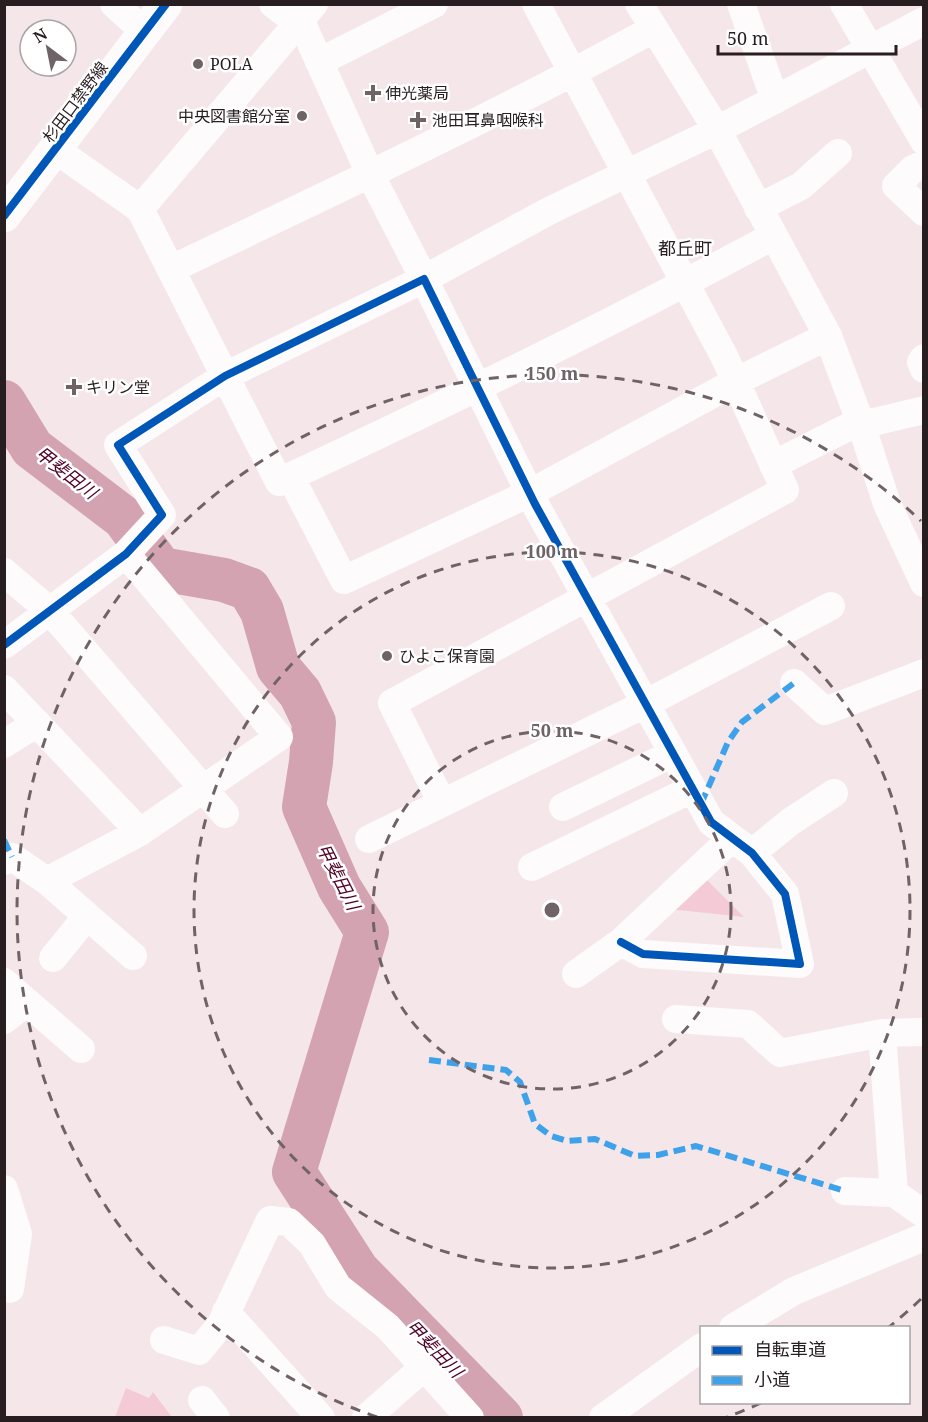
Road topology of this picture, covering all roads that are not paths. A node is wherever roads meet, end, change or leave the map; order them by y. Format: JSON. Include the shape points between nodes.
{"nodes":[{"id":1,"x":114,"y":4,"type":"edge"},
{"id":2,"x":166,"y":4,"type":"edge"},
{"id":3,"x":273,"y":4,"type":"edge"},
{"id":4,"x":434,"y":4,"type":"edge"},
{"id":5,"x":536,"y":4,"type":"edge"},
{"id":6,"x":639,"y":4,"type":"edge"},
{"id":7,"x":741,"y":4,"type":"edge"},
{"id":8,"x":844,"y":4,"type":"edge"},
{"id":9,"x":307,"y":15,"type":"edge"},
{"id":10,"x":924,"y":21,"type":"edge"},
{"id":11,"x":653,"y":29,"type":"junction"},
{"id":12,"x":146,"y":32,"type":"junction"},
{"id":13,"x":869,"y":50,"type":"junction"},
{"id":14,"x":319,"y":62,"type":"junction"},
{"id":15,"x":573,"y":74,"type":"junction"},
{"id":16,"x":775,"y":100,"type":"junction"},
{"id":17,"x":717,"y":130,"type":"junction"},
{"id":18,"x":924,"y":141,"type":"edge"},
{"id":19,"x":56,"y":150,"type":"junction"},
{"id":20,"x":838,"y":153,"type":"dead end"},
{"id":21,"x":924,"y":164,"type":"edge"},
{"id":22,"x":370,"y":174,"type":"junction"},
{"id":23,"x":626,"y":176,"type":"junction"},
{"id":24,"x":758,"y":208,"type":"junction"},
{"id":25,"x":140,"y":209,"type":"junction"},
{"id":26,"x":924,"y":212,"type":"edge"},
{"id":27,"x":4,"y":216,"type":"edge"},
{"id":28,"x":773,"y":236,"type":"junction"},
{"id":29,"x":171,"y":269,"type":"junction"},
{"id":30,"x":424,"y":279,"type":"junction"},
{"id":31,"x":685,"y":284,"type":"junction"},
{"id":32,"x":828,"y":336,"type":"junction"},
{"id":33,"x":924,"y":358,"type":"edge"},
{"id":34,"x":924,"y":369,"type":"edge"},
{"id":35,"x":225,"y":376,"type":"junction"},
{"id":36,"x":735,"y":382,"type":"junction"},
{"id":37,"x":479,"y":387,"type":"junction"},
{"id":38,"x":924,"y":410,"type":"edge"},
{"id":39,"x":861,"y":423,"type":"junction"},
{"id":40,"x":773,"y":465,"type":"junction"},
{"id":41,"x":291,"y":476,"type":"junction"},
{"id":42,"x":530,"y":493,"type":"junction"},
{"id":43,"x":133,"y":546,"type":"junction"},
{"id":44,"x":4,"y":572,"type":"edge"},
{"id":45,"x":922,"y":574,"type":"edge"},
{"id":46,"x":586,"y":597,"type":"junction"},
{"id":47,"x":831,"y":606,"type":"dead end"},
{"id":48,"x":50,"y":611,"type":"junction"},
{"id":49,"x":4,"y":645,"type":"edge"},
{"id":50,"x":924,"y":673,"type":"edge"},
{"id":51,"x":794,"y":683,"type":"dead end"},
{"id":52,"x":4,"y":689,"type":"edge"},
{"id":53,"x":645,"y":704,"type":"junction"},
{"id":54,"x":37,"y":723,"type":"junction"},
{"id":55,"x":4,"y":744,"type":"edge"},
{"id":56,"x":672,"y":754,"type":"junction"},
{"id":57,"x":692,"y":789,"type":"junction"},
{"id":58,"x":205,"y":790,"type":"junction"},
{"id":59,"x":834,"y":793,"type":"dead end"},
{"id":60,"x":441,"y":801,"type":"junction"},
{"id":61,"x":564,"y":807,"type":"dead end"},
{"id":62,"x":225,"y":814,"type":"dead end"},
{"id":63,"x":140,"y":832,"type":"junction"},
{"id":64,"x":369,"y":838,"type":"dead end"},
{"id":65,"x":742,"y":845,"type":"junction"},
{"id":66,"x":4,"y":861,"type":"edge"},
{"id":67,"x":532,"y":867,"type":"dead end"},
{"id":68,"x":47,"y":881,"type":"junction"},
{"id":69,"x":87,"y":916,"type":"junction"},
{"id":70,"x":621,"y":942,"type":"junction"},
{"id":71,"x":133,"y":956,"type":"dead end"},
{"id":72,"x":52,"y":958,"type":"dead end"},
{"id":73,"x":576,"y":974,"type":"dead end"},
{"id":74,"x":4,"y":982,"type":"edge"},
{"id":75,"x":27,"y":1002,"type":"junction"},
{"id":76,"x":675,"y":1019,"type":"dead end"},
{"id":77,"x":4,"y":1020,"type":"edge"},
{"id":78,"x":924,"y":1032,"type":"edge"},
{"id":79,"x":882,"y":1033,"type":"junction"},
{"id":80,"x":81,"y":1049,"type":"dead end"},
{"id":81,"x":4,"y":1189,"type":"edge"},
{"id":82,"x":845,"y":1191,"type":"dead end"},
{"id":83,"x":894,"y":1193,"type":"junction"},
{"id":84,"x":924,"y":1214,"type":"edge"},
{"id":85,"x":924,"y":1237,"type":"edge"},
{"id":86,"x":10,"y":1289,"type":"dead end"},
{"id":87,"x":226,"y":1312,"type":"junction"},
{"id":88,"x":736,"y":1326,"type":"edge"},
{"id":89,"x":164,"y":1340,"type":"dead end"},
{"id":90,"x":700,"y":1348,"type":"edge"},
{"id":91,"x":423,"y":1368,"type":"junction"},
{"id":92,"x":321,"y":1418,"type":"edge"},
{"id":93,"x":366,"y":1418,"type":"edge"},
{"id":94,"x":470,"y":1418,"type":"edge"},
{"id":95,"x":603,"y":1418,"type":"edge"}],
"edges":[{"from":1,"to":12,"type":"street"},
{"from":2,"to":12,"type":"main road","name":"杉田口禁野線"},
{"from":3,"to":9,"type":"street"},
{"from":4,"to":14,"type":"street"},
{"from":5,"to":15,"type":"street"},
{"from":6,"to":11,"type":"street"},
{"from":7,"to":16,"type":"street"},
{"from":8,"to":13,"type":"street"},
{"from":9,"to":14,"type":"street"},
{"from":9,"to":25,"type":"street"},
{"from":10,"to":13,"type":"street"},
{"from":11,"to":15,"type":"street"},
{"from":11,"to":17,"type":"street"},
{"from":12,"to":19,"type":"main road","name":"杉田口禁野線"},
{"from":13,"to":16,"type":"street"},
{"from":13,"to":18,"type":"street"},
{"from":14,"to":22,"type":"street"},
{"from":15,"to":22,"type":"street"},
{"from":15,"to":23,"type":"street"},
{"from":16,"to":17,"type":"street"},
{"from":17,"to":23,"type":"street"},
{"from":17,"to":24,"type":"street"},
{"from":19,"to":25,"type":"street"},
{"from":19,"to":27,"type":"main road","name":"杉田口禁野線"},
{"from":20,"to":24,"type":"street","via":[[801,186]]},
{"from":21,"to":26,"type":"street","via":[[896,186]]},
{"from":22,"to":29,"type":"street"},
{"from":22,"to":30,"type":"street"},
{"from":23,"to":30,"type":"street","via":[[549,211]]},
{"from":23,"to":31,"type":"street"},
{"from":24,"to":28,"type":"street"},
{"from":25,"to":29,"type":"street"},
{"from":28,"to":31,"type":"street"},
{"from":28,"to":32,"type":"street"},
{"from":29,"to":35,"type":"street"},
{"from":30,"to":35,"type":"street"},
{"from":30,"to":37,"type":"street"},
{"from":31,"to":36,"type":"street"},
{"from":31,"to":37,"type":"street"},
{"from":32,"to":36,"type":"street"},
{"from":32,"to":39,"type":"street"},
{"from":33,"to":34,"type":"street"},
{"from":35,"to":41,"type":"street","via":[[279,482]]},
{"from":35,"to":43,"type":"street","via":[[118,445],[162,515]]},
{"from":36,"to":40,"type":"street"},
{"from":36,"to":42,"type":"street"},
{"from":37,"to":41,"type":"street"},
{"from":37,"to":42,"type":"street"},
{"from":38,"to":39,"type":"street"},
{"from":39,"to":40,"type":"street"},
{"from":39,"to":45,"type":"street","via":[[886,504]]},
{"from":40,"to":46,"type":"street","via":[[785,490]]},
{"from":41,"to":42,"type":"street","via":[[344,580]]},
{"from":42,"to":46,"type":"street"},
{"from":43,"to":48,"type":"street"},
{"from":43,"to":58,"type":"street","via":[[279,737]]},
{"from":44,"to":48,"type":"street"},
{"from":46,"to":53,"type":"street"},
{"from":46,"to":60,"type":"street","via":[[392,703]]},
{"from":47,"to":53,"type":"street"},
{"from":48,"to":49,"type":"street"},
{"from":48,"to":58,"type":"street"},
{"from":50,"to":51,"type":"street","via":[[825,711]]},
{"from":52,"to":54,"type":"street"},
{"from":53,"to":56,"type":"street"},
{"from":53,"to":60,"type":"street"},
{"from":54,"to":55,"type":"street"},
{"from":54,"to":63,"type":"street"},
{"from":56,"to":57,"type":"street"},
{"from":56,"to":61,"type":"street"},
{"from":57,"to":65,"type":"street","via":[[711,822]]},
{"from":57,"to":67,"type":"street"},
{"from":58,"to":62,"type":"street"},
{"from":58,"to":63,"type":"street"},
{"from":59,"to":65,"type":"street","via":[[790,822]]},
{"from":60,"to":64,"type":"street"},
{"from":63,"to":68,"type":"street"},
{"from":65,"to":70,"type":"street"},
{"from":65,"to":70,"type":"street","via":[[785,894],[800,964],[643,954]]},
{"from":66,"to":68,"type":"street","via":[[12,857]]},
{"from":68,"to":69,"type":"street"},
{"from":69,"to":71,"type":"street"},
{"from":69,"to":72,"type":"street"},
{"from":70,"to":73,"type":"street"},
{"from":74,"to":75,"type":"street"},
{"from":75,"to":77,"type":"street"},
{"from":75,"to":80,"type":"street"},
{"from":76,"to":79,"type":"street","via":[[748,1024],[780,1053]]},
{"from":78,"to":79,"type":"street"},
{"from":79,"to":83,"type":"street"},
{"from":81,"to":86,"type":"street","via":[[18,1234]]},
{"from":82,"to":83,"type":"street"},
{"from":83,"to":84,"type":"street"},
{"from":85,"to":88,"type":"street","via":[[794,1291]]},
{"from":87,"to":89,"type":"street","via":[[199,1352]]},
{"from":87,"to":91,"type":"street","via":[[270,1220],[289,1222],[312,1244],[338,1287],[388,1327]]},
{"from":87,"to":92,"type":"street"},
{"from":90,"to":95,"type":"street"},
{"from":91,"to":93,"type":"street"},
{"from":91,"to":94,"type":"street"}]}
